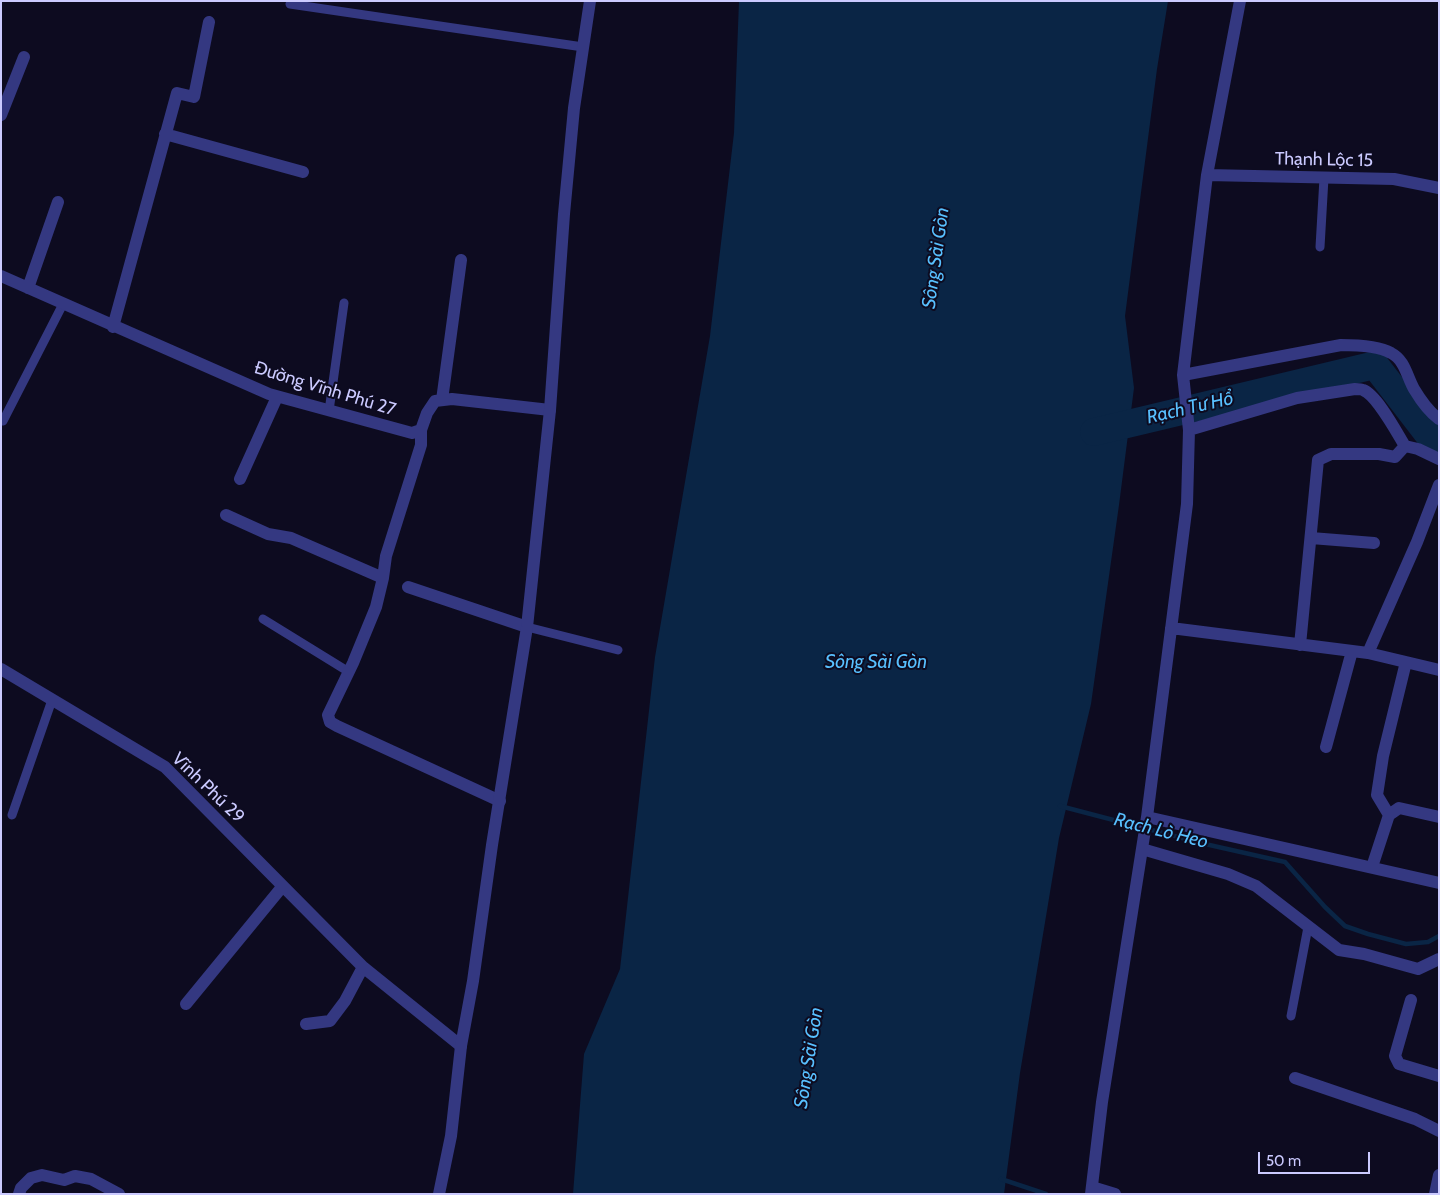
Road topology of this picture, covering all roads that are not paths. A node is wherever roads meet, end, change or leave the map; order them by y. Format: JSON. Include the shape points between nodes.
{"nodes":[{"id":1,"x":590,"y":1,"type":"edge"},
{"id":2,"x":1240,"y":1,"type":"edge"},
{"id":3,"x":290,"y":4,"type":"dead end"},
{"id":4,"x":209,"y":22,"type":"dead end"},
{"id":5,"x":583,"y":47,"type":"junction"},
{"id":6,"x":24,"y":57,"type":"dead end"},
{"id":7,"x":1,"y":115,"type":"edge"},
{"id":8,"x":165,"y":134,"type":"junction"},
{"id":9,"x":304,"y":172,"type":"dead end"},
{"id":10,"x":1207,"y":174,"type":"junction"},
{"id":11,"x":1324,"y":178,"type":"junction"},
{"id":12,"x":1439,"y":188,"type":"edge"},
{"id":13,"x":58,"y":202,"type":"dead end"},
{"id":14,"x":1320,"y":247,"type":"dead end"},
{"id":15,"x":461,"y":260,"type":"dead end"},
{"id":16,"x":1,"y":276,"type":"edge"},
{"id":17,"x":28,"y":288,"type":"junction"},
{"id":18,"x":344,"y":303,"type":"dead end"},
{"id":19,"x":63,"y":304,"type":"junction"},
{"id":20,"x":113,"y":327,"type":"junction"},
{"id":21,"x":1184,"y":380,"type":"junction"},
{"id":22,"x":277,"y":396,"type":"junction"},
{"id":23,"x":442,"y":400,"type":"junction"},
{"id":24,"x":330,"y":410,"type":"junction"},
{"id":25,"x":550,"y":410,"type":"junction"},
{"id":26,"x":1439,"y":419,"type":"edge"},
{"id":27,"x":3,"y":421,"type":"dead end"},
{"id":28,"x":1188,"y":425,"type":"junction"},
{"id":29,"x":421,"y":430,"type":"junction"},
{"id":30,"x":1405,"y":446,"type":"junction"},
{"id":31,"x":1439,"y":459,"type":"edge"},
{"id":32,"x":240,"y":479,"type":"dead end"},
{"id":33,"x":1439,"y":485,"type":"edge"},
{"id":34,"x":226,"y":515,"type":"dead end"},
{"id":35,"x":1310,"y":538,"type":"junction"},
{"id":36,"x":1374,"y":543,"type":"dead end"},
{"id":37,"x":382,"y":578,"type":"junction"},
{"id":38,"x":408,"y":587,"type":"dead end"},
{"id":39,"x":263,"y":619,"type":"dead end"},
{"id":40,"x":527,"y":627,"type":"junction"},
{"id":41,"x":1171,"y":628,"type":"junction"},
{"id":42,"x":1300,"y":645,"type":"junction"},
{"id":43,"x":618,"y":650,"type":"dead end"},
{"id":44,"x":1352,"y":651,"type":"junction"},
{"id":45,"x":1368,"y":653,"type":"junction"},
{"id":46,"x":1406,"y":662,"type":"junction"},
{"id":47,"x":1,"y":669,"type":"edge"},
{"id":48,"x":1439,"y":670,"type":"edge"},
{"id":49,"x":349,"y":672,"type":"junction"},
{"id":50,"x":52,"y":700,"type":"junction"},
{"id":51,"x":1326,"y":747,"type":"dead end"},
{"id":52,"x":500,"y":801,"type":"junction"},
{"id":53,"x":12,"y":815,"type":"dead end"},
{"id":54,"x":1389,"y":815,"type":"junction"},
{"id":55,"x":1147,"y":817,"type":"junction"},
{"id":56,"x":1439,"y":817,"type":"edge"},
{"id":57,"x":1143,"y":843,"type":"junction"},
{"id":58,"x":1372,"y":867,"type":"junction"},
{"id":59,"x":1439,"y":882,"type":"edge"},
{"id":60,"x":282,"y":887,"type":"junction"},
{"id":61,"x":1308,"y":926,"type":"junction"},
{"id":62,"x":1439,"y":959,"type":"edge"},
{"id":63,"x":363,"y":967,"type":"junction"},
{"id":64,"x":1411,"y":1000,"type":"dead end"},
{"id":65,"x":186,"y":1004,"type":"dead end"},
{"id":66,"x":1291,"y":1016,"type":"dead end"},
{"id":67,"x":306,"y":1024,"type":"dead end"},
{"id":68,"x":461,"y":1046,"type":"junction"},
{"id":69,"x":1439,"y":1076,"type":"edge"},
{"id":70,"x":1295,"y":1078,"type":"dead end"},
{"id":71,"x":1439,"y":1131,"type":"edge"},
{"id":72,"x":1439,"y":1175,"type":"edge"},
{"id":73,"x":1091,"y":1190,"type":"edge"},
{"id":74,"x":19,"y":1194,"type":"edge"},
{"id":75,"x":119,"y":1194,"type":"edge"},
{"id":76,"x":439,"y":1194,"type":"edge"},
{"id":77,"x":1115,"y":1194,"type":"edge"},
{"id":78,"x":1434,"y":1194,"type":"edge"}],
"edges":[{"from":1,"to":5,"type":"street"},
{"from":2,"to":10,"type":"street"},
{"from":3,"to":5,"type":"lane"},
{"from":4,"to":8,"type":"street","via":[[194,97],[176,93]]},
{"from":5,"to":25,"type":"street","via":[[564,214]]},
{"from":6,"to":7,"type":"street"},
{"from":8,"to":9,"type":"street"},
{"from":8,"to":20,"type":"street"},
{"from":10,"to":11,"type":"street","name":"Thạnh Lộc 15"},
{"from":10,"to":21,"type":"street"},
{"from":11,"to":12,"type":"street","name":"Thạnh Lộc 15","via":[[1394,179]]},
{"from":11,"to":14,"type":"lane"},
{"from":13,"to":17,"type":"street"},
{"from":15,"to":23,"type":"street"},
{"from":16,"to":17,"type":"street","name":"Đường Vĩnh Phú 27"},
{"from":17,"to":19,"type":"street","name":"Đường Vĩnh Phú 27"},
{"from":18,"to":24,"type":"lane"},
{"from":19,"to":20,"type":"street","name":"Đường Vĩnh Phú 27"},
{"from":19,"to":27,"type":"lane"},
{"from":20,"to":22,"type":"street","name":"Đường Vĩnh Phú 27"},
{"from":21,"to":26,"type":"street","via":[[1341,345],[1361,346],[1391,352],[1401,361],[1414,389]]},
{"from":21,"to":28,"type":"street"},
{"from":22,"to":24,"type":"street","name":"Đường Vĩnh Phú 27"},
{"from":22,"to":32,"type":"street"},
{"from":23,"to":25,"type":"street"},
{"from":23,"to":29,"type":"street","via":[[435,401]]},
{"from":24,"to":29,"type":"street","name":"Đường Vĩnh Phú 27","via":[[412,434]]},
{"from":25,"to":40,"type":"street"},
{"from":28,"to":30,"type":"street","via":[[1297,398],[1355,389],[1364,390],[1371,396]]},
{"from":28,"to":41,"type":"street","via":[[1187,504]]},
{"from":29,"to":37,"type":"street","via":[[421,445]]},
{"from":30,"to":31,"type":"street"},
{"from":30,"to":35,"type":"street","via":[[1395,456],[1331,454],[1318,460]]},
{"from":33,"to":45,"type":"street"},
{"from":34,"to":37,"type":"street","via":[[268,534],[292,538]]},
{"from":35,"to":36,"type":"street"},
{"from":35,"to":42,"type":"street"},
{"from":37,"to":49,"type":"street","via":[[376,607]]},
{"from":38,"to":40,"type":"street"},
{"from":39,"to":49,"type":"lane"},
{"from":40,"to":43,"type":"lane"},
{"from":40,"to":52,"type":"street"},
{"from":41,"to":42,"type":"street"},
{"from":41,"to":55,"type":"street"},
{"from":42,"to":44,"type":"street"},
{"from":44,"to":45,"type":"street"},
{"from":44,"to":51,"type":"street"},
{"from":45,"to":46,"type":"street"},
{"from":46,"to":48,"type":"street"},
{"from":46,"to":54,"type":"street","via":[[1377,795]]},
{"from":47,"to":50,"type":"street","name":"Vĩnh Phú 29"},
{"from":49,"to":52,"type":"street","via":[[328,715],[330,722]]},
{"from":50,"to":53,"type":"lane"},
{"from":50,"to":60,"type":"street","name":"Vĩnh Phú 29","via":[[165,767]]},
{"from":52,"to":68,"type":"street"},
{"from":54,"to":56,"type":"street","via":[[1398,808]]},
{"from":54,"to":58,"type":"street"},
{"from":55,"to":57,"type":"street"},
{"from":55,"to":58,"type":"street"},
{"from":57,"to":61,"type":"street","via":[[1256,886]]},
{"from":57,"to":73,"type":"street"},
{"from":58,"to":59,"type":"street"},
{"from":60,"to":63,"type":"street","name":"Vĩnh Phú 29"},
{"from":60,"to":65,"type":"street"},
{"from":61,"to":62,"type":"street","via":[[1339,950],[1418,969]]},
{"from":61,"to":66,"type":"lane"},
{"from":63,"to":67,"type":"street","via":[[330,1021]]},
{"from":63,"to":68,"type":"street","name":"Vĩnh Phú 29"},
{"from":64,"to":69,"type":"street","via":[[1394,1056],[1399,1064]]},
{"from":68,"to":76,"type":"street","via":[[451,1136]]},
{"from":70,"to":71,"type":"street","via":[[1415,1119]]},
{"from":72,"to":78,"type":"street"},
{"from":73,"to":77,"type":"street"},
{"from":74,"to":75,"type":"street","via":[[31,1178],[42,1175],[64,1180],[75,1176],[91,1179]]}]}
